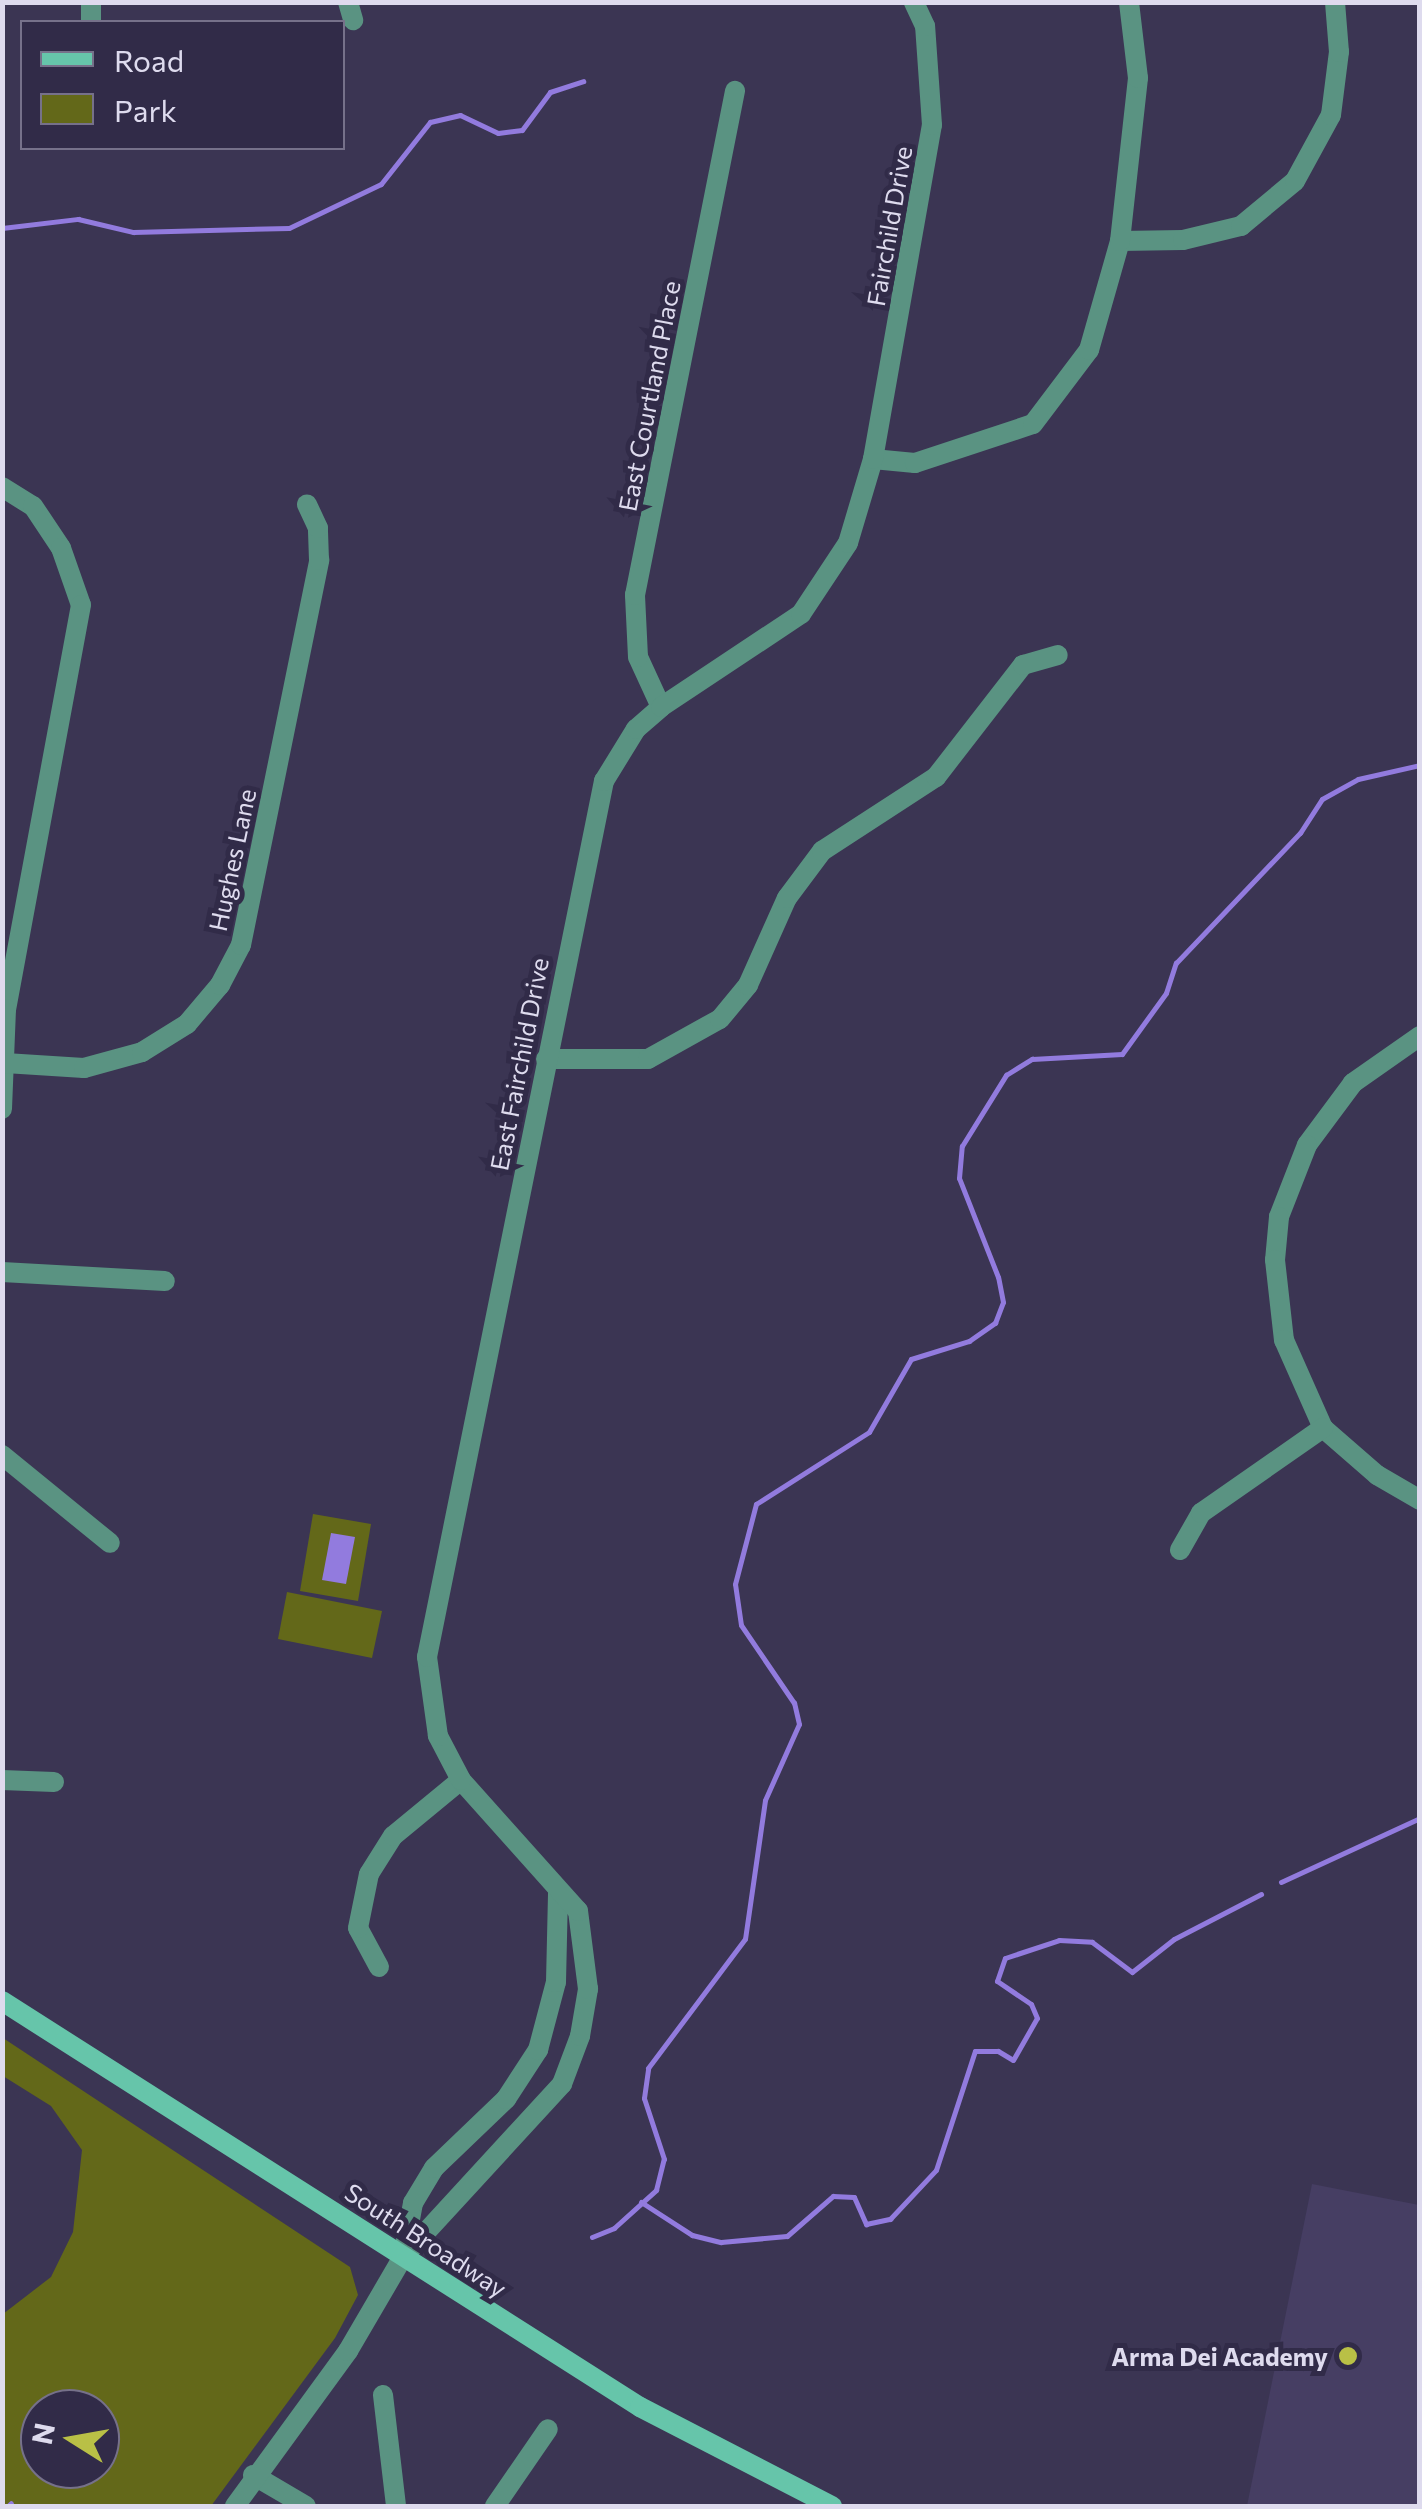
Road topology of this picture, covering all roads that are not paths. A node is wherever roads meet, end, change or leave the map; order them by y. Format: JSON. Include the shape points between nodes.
{"nodes":[{"id":1,"x":914,"y":2,"type":"edge"},
{"id":2,"x":1129,"y":2,"type":"edge"},
{"id":3,"x":1335,"y":2,"type":"edge"},
{"id":4,"x":735,"y":91,"type":"dead end"},
{"id":5,"x":1120,"y":242,"type":"junction"},
{"id":6,"x":873,"y":458,"type":"junction"},
{"id":7,"x":2,"y":487,"type":"edge"},
{"id":8,"x":306,"y":504,"type":"dead end"},
{"id":9,"x":1058,"y":656,"type":"dead end"},
{"id":10,"x":661,"y":708,"type":"junction"},
{"id":11,"x":1420,"y":1036,"type":"edge"},
{"id":12,"x":546,"y":1060,"type":"junction"},
{"id":13,"x":4,"y":1063,"type":"edge"},
{"id":14,"x":2,"y":1109,"type":"edge"},
{"id":15,"x":2,"y":1272,"type":"edge"},
{"id":16,"x":165,"y":1281,"type":"dead end"},
{"id":17,"x":1324,"y":1428,"type":"junction"},
{"id":18,"x":2,"y":1455,"type":"edge"},
{"id":19,"x":1420,"y":1500,"type":"edge"},
{"id":20,"x":110,"y":1543,"type":"dead end"},
{"id":21,"x":1180,"y":1550,"type":"dead end"},
{"id":22,"x":2,"y":1780,"type":"edge"},
{"id":23,"x":461,"y":1780,"type":"junction"},
{"id":24,"x":54,"y":1782,"type":"dead end"},
{"id":25,"x":558,"y":1892,"type":"junction"},
{"id":26,"x":379,"y":1967,"type":"dead end"},
{"id":27,"x":2,"y":2002,"type":"edge"},
{"id":28,"x":404,"y":2256,"type":"junction"},
{"id":29,"x":383,"y":2395,"type":"dead end"},
{"id":30,"x":548,"y":2428,"type":"dead end"},
{"id":31,"x":254,"y":2475,"type":"junction"},
{"id":32,"x":235,"y":2506,"type":"edge"},
{"id":33,"x":306,"y":2506,"type":"edge"},
{"id":34,"x":396,"y":2506,"type":"edge"},
{"id":35,"x":495,"y":2506,"type":"edge"},
{"id":36,"x":832,"y":2506,"type":"edge"}],
"edges":[{"from":1,"to":6,"type":"street","name":"Fairchild Drive","via":[[926,26],[932,125]]},
{"from":2,"to":5,"type":"street","via":[[1138,78]]},
{"from":3,"to":5,"type":"street","via":[[1339,52],[1331,115],[1294,181],[1241,226],[1183,240]]},
{"from":4,"to":10,"type":"street","name":"East Courtland Place","via":[[634,594],[638,657]]},
{"from":5,"to":6,"type":"street","via":[[1089,350],[1034,424],[915,463]]},
{"from":6,"to":10,"type":"street","name":"East Fairchild Drive","via":[[848,543],[801,614]]},
{"from":7,"to":13,"type":"street","via":[[33,506],[61,548],[81,604],[6,1009]]},
{"from":8,"to":13,"type":"street","name":"Hughes Lane","via":[[318,528],[320,560],[241,945],[220,985],[187,1024],[142,1052],[84,1068]]},
{"from":9,"to":12,"type":"street","via":[[1023,665],[936,777],[822,851],[787,898],[748,985],[720,1019],[648,1059]]},
{"from":10,"to":12,"type":"street","name":"East Fairchild Drive","via":[[619,754],[592,816]]},
{"from":11,"to":17,"type":"street","via":[[1381,1058],[1330,1111],[1307,1145],[1279,1218],[1275,1298],[1284,1340]]},
{"from":12,"to":23,"type":"street","name":"East Fairchild Drive","via":[[427,1657],[438,1736]]},
{"from":13,"to":14,"type":"street"},
{"from":15,"to":16,"type":"street"},
{"from":17,"to":19,"type":"street","via":[[1376,1475]]},
{"from":17,"to":21,"type":"street","via":[[1201,1513]]},
{"from":18,"to":20,"type":"street"},
{"from":22,"to":24,"type":"street"},
{"from":23,"to":25,"type":"street","via":[[545,1868]]},
{"from":23,"to":26,"type":"street","via":[[393,1836],[369,1874],[358,1928]]},
{"from":25,"to":28,"type":"street","via":[[556,1982],[538,2050],[506,2099],[434,2168],[413,2203]]},
{"from":25,"to":28,"type":"street","via":[[578,1911],[588,1989],[562,2084]]},
{"from":27,"to":28,"type":"main road","name":"South Broadway"},
{"from":28,"to":31,"type":"street","via":[[348,2351]]},
{"from":28,"to":36,"type":"main road","name":"South Broadway","via":[[640,2408]]},
{"from":29,"to":34,"type":"street"},
{"from":30,"to":35,"type":"street"},
{"from":31,"to":32,"type":"street"},
{"from":31,"to":33,"type":"street"}]}
